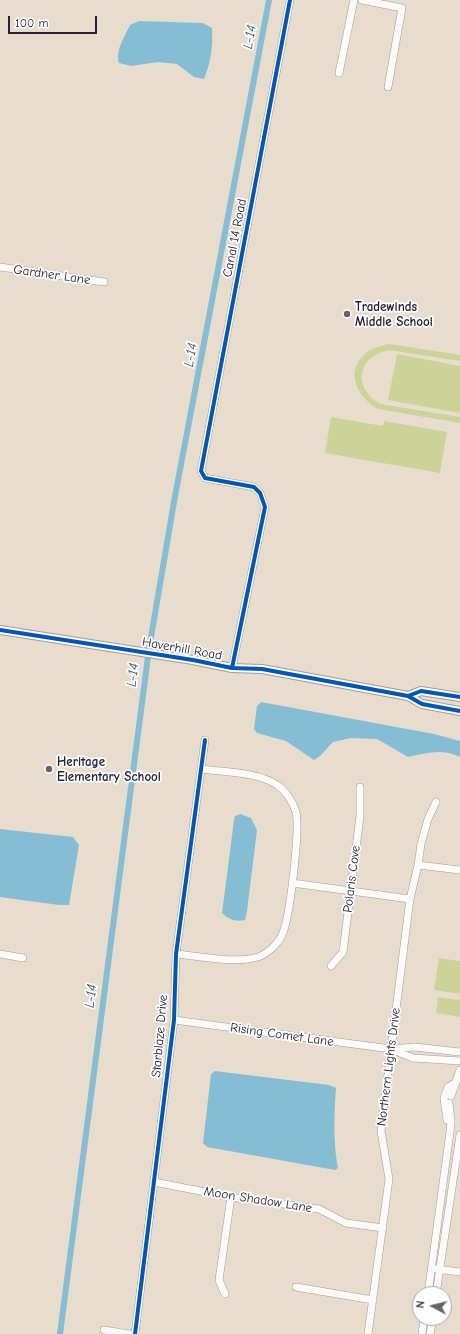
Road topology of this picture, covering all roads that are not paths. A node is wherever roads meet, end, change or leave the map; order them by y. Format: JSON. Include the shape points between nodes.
{"nodes":[{"id":1,"x":290,"y":0,"type":"edge"},
{"id":2,"x":354,"y":0,"type":"edge"},
{"id":3,"x":362,"y":0,"type":"edge"},
{"id":4,"x":394,"y":3,"type":"edge"},
{"id":5,"x":339,"y":73,"type":"dead end"},
{"id":6,"x":388,"y":87,"type":"dead end"},
{"id":7,"x":0,"y":267,"type":"edge"},
{"id":8,"x":104,"y":282,"type":"dead end"},
{"id":9,"x":0,"y":630,"type":"edge"},
{"id":10,"x":232,"y":668,"type":"junction"},
{"id":11,"x":408,"y":696,"type":"junction"},
{"id":12,"x":460,"y":697,"type":"edge"},
{"id":13,"x":460,"y":711,"type":"edge"},
{"id":14,"x":205,"y":740,"type":"dead end"},
{"id":15,"x":201,"y":768,"type":"junction"},
{"id":16,"x":360,"y":787,"type":"dead end"},
{"id":17,"x":436,"y":802,"type":"dead end"},
{"id":18,"x":418,"y":865,"type":"junction"},
{"id":19,"x":460,"y":870,"type":"edge"},
{"id":20,"x":292,"y":883,"type":"junction"},
{"id":21,"x":351,"y":891,"type":"junction"},
{"id":22,"x":410,"y":899,"type":"junction"},
{"id":23,"x":0,"y":954,"type":"edge"},
{"id":24,"x":176,"y":954,"type":"junction"},
{"id":25,"x":23,"y":958,"type":"dead end"},
{"id":26,"x":331,"y":966,"type":"dead end"},
{"id":27,"x":174,"y":1020,"type":"junction"},
{"id":28,"x":390,"y":1049,"type":"junction"},
{"id":29,"x":460,"y":1052,"type":"edge"},
{"id":30,"x":460,"y":1061,"type":"edge"},
{"id":31,"x":460,"y":1070,"type":"edge"},
{"id":32,"x":455,"y":1083,"type":"junction"},
{"id":33,"x":450,"y":1132,"type":"junction"},
{"id":34,"x":460,"y":1135,"type":"edge"},
{"id":35,"x":154,"y":1182,"type":"junction"},
{"id":36,"x":231,"y":1197,"type":"junction"},
{"id":37,"x":383,"y":1228,"type":"junction"},
{"id":38,"x":431,"y":1268,"type":"junction"},
{"id":39,"x":440,"y":1269,"type":"junction"},
{"id":40,"x":460,"y":1272,"type":"edge"},
{"id":41,"x":429,"y":1286,"type":"edge"},
{"id":42,"x":437,"y":1286,"type":"edge"},
{"id":43,"x":296,"y":1287,"type":"dead end"},
{"id":44,"x":225,"y":1294,"type":"dead end"},
{"id":45,"x":373,"y":1300,"type":"junction"},
{"id":46,"x":104,"y":1330,"type":"dead end"},
{"id":47,"x":129,"y":1334,"type":"edge"},
{"id":48,"x":134,"y":1334,"type":"edge"},
{"id":49,"x":368,"y":1334,"type":"edge"}],
"edges":[{"from":1,"to":10,"type":"street","name":"Canal 14 Road","via":[[201,471],[204,478],[254,487],[260,493],[265,507]]},
{"from":2,"to":5,"type":"street"},
{"from":3,"to":4,"type":"street"},
{"from":4,"to":6,"type":"street","via":[[402,8]]},
{"from":7,"to":8,"type":"street","name":"Gardner Lane"},
{"from":9,"to":10,"type":"street","name":"Haverhill Road"},
{"from":10,"to":11,"type":"street","name":"Haverhill Road","via":[[262,670]]},
{"from":11,"to":12,"type":"street","name":"Haverhill Road","via":[[421,691]]},
{"from":11,"to":13,"type":"street","name":"Haverhill Road","via":[[422,704]]},
{"from":14,"to":15,"type":"street","name":"Starblaze Drive"},
{"from":15,"to":20,"type":"street","via":[[262,778],[277,785],[289,797],[296,812],[297,829]]},
{"from":15,"to":24,"type":"street","name":"Starblaze Drive"},
{"from":16,"to":21,"type":"street","name":"Polaris Cove","via":[[360,816]]},
{"from":17,"to":18,"type":"street","name":"Northern Lights Drive","via":[[426,825]]},
{"from":18,"to":19,"type":"street"},
{"from":18,"to":22,"type":"street","name":"Northern Lights Drive"},
{"from":20,"to":21,"type":"street"},
{"from":20,"to":24,"type":"street","via":[[282,935],[272,948],[258,957],[242,959]]},
{"from":21,"to":22,"type":"street"},
{"from":21,"to":26,"type":"street","name":"Polaris Cove","via":[[343,952]]},
{"from":22,"to":28,"type":"street","name":"Northern Lights Drive"},
{"from":23,"to":25,"type":"street"},
{"from":24,"to":27,"type":"street","name":"Starblaze Drive"},
{"from":27,"to":28,"type":"street","name":"Rising Comet Lane"},
{"from":27,"to":35,"type":"street","name":"Starblaze Drive"},
{"from":28,"to":29,"type":"street","name":"Rising Comet Lane","via":[[415,1047]]},
{"from":28,"to":30,"type":"street","name":"Rising Comet Lane","via":[[413,1058]]},
{"from":28,"to":37,"type":"street","name":"Northern Lights Drive","via":[[381,1131],[389,1179]]},
{"from":31,"to":32,"type":"street"},
{"from":32,"to":33,"type":"street","via":[[450,1100]]},
{"from":32,"to":33,"type":"street","via":[[448,1087],[444,1098]]},
{"from":33,"to":38,"type":"street"},
{"from":34,"to":39,"type":"street"},
{"from":35,"to":36,"type":"street","name":"Moon Shadow Lane"},
{"from":35,"to":48,"type":"street","name":"Starblaze Drive"},
{"from":36,"to":37,"type":"street","name":"Moon Shadow Lane","via":[[319,1209],[346,1223]]},
{"from":36,"to":44,"type":"street","via":[[219,1280]]},
{"from":37,"to":45,"type":"street","name":"Northern Lights Drive"},
{"from":38,"to":39,"type":"street"},
{"from":38,"to":41,"type":"street"},
{"from":39,"to":40,"type":"street"},
{"from":39,"to":42,"type":"street"},
{"from":43,"to":45,"type":"street"},
{"from":45,"to":49,"type":"street","name":"Northern Lights Drive"},
{"from":46,"to":47,"type":"street"}]}
